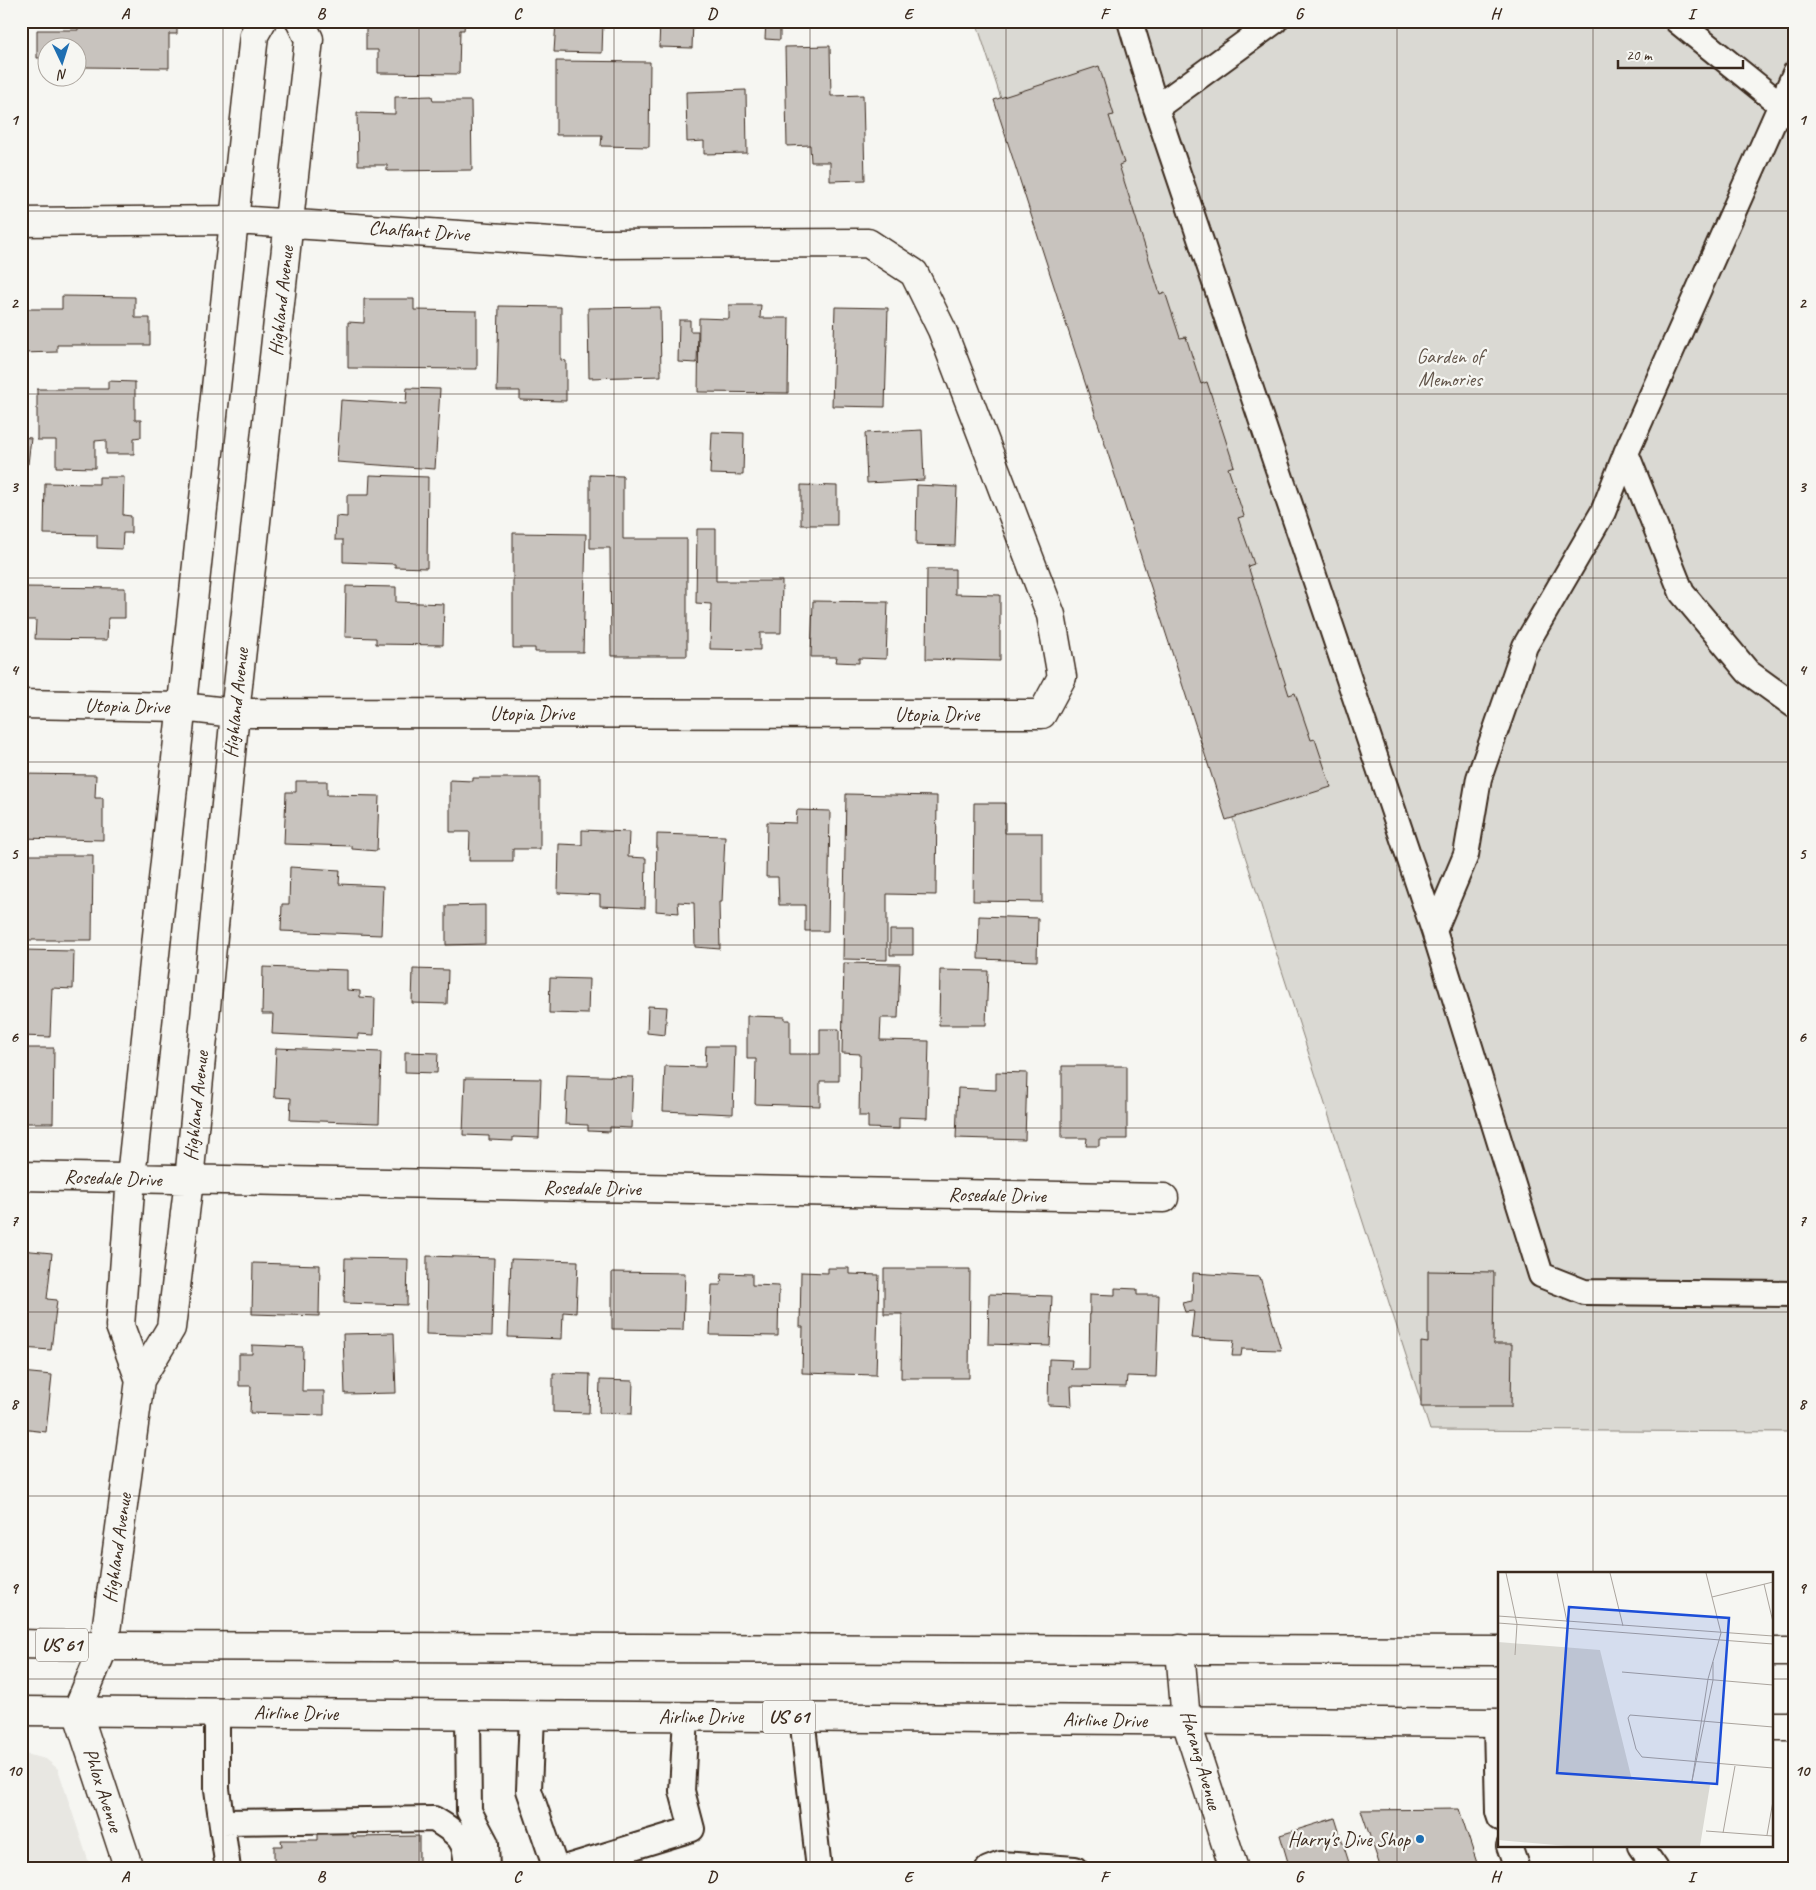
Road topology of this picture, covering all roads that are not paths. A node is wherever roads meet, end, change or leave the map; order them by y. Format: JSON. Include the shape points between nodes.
{"nodes":[{"id":1,"x":262,"y":21,"type":"edge"},
{"id":2,"x":300,"y":21,"type":"edge"},
{"id":3,"x":1130,"y":21,"type":"edge"},
{"id":4,"x":1275,"y":21,"type":"edge"},
{"id":5,"x":1677,"y":21,"type":"edge"},
{"id":6,"x":1795,"y":73,"type":"edge"},
{"id":7,"x":1156,"y":108,"type":"junction"},
{"id":8,"x":1788,"y":112,"type":"edge"},
{"id":9,"x":235,"y":220,"type":"junction"},
{"id":10,"x":21,"y":222,"type":"edge"},
{"id":11,"x":290,"y":222,"type":"junction"},
{"id":12,"x":1626,"y":453,"type":"junction"},
{"id":13,"x":21,"y":704,"type":"edge"},
{"id":14,"x":1795,"y":706,"type":"edge"},
{"id":15,"x":182,"y":707,"type":"junction"},
{"id":16,"x":235,"y":713,"type":"junction"},
{"id":17,"x":1042,"y":714,"type":"joint"},
{"id":18,"x":1434,"y":931,"type":"junction"},
{"id":19,"x":21,"y":1176,"type":"edge"},
{"id":20,"x":131,"y":1177,"type":"junction"},
{"id":21,"x":189,"y":1180,"type":"junction"},
{"id":22,"x":1164,"y":1198,"type":"dead end"},
{"id":23,"x":1795,"y":1294,"type":"edge"},
{"id":24,"x":140,"y":1380,"type":"junction"},
{"id":25,"x":21,"y":1644,"type":"edge"},
{"id":26,"x":104,"y":1646,"type":"junction"},
{"id":27,"x":1180,"y":1649,"type":"junction"},
{"id":28,"x":1498,"y":1651,"type":"edge"},
{"id":29,"x":1774,"y":1652,"type":"edge"},
{"id":30,"x":1795,"y":1652,"type":"edge"},
{"id":31,"x":21,"y":1711,"type":"edge"},
{"id":32,"x":78,"y":1711,"type":"junction"},
{"id":33,"x":217,"y":1712,"type":"junction"},
{"id":34,"x":468,"y":1715,"type":"junction"},
{"id":35,"x":532,"y":1715,"type":"junction"},
{"id":36,"x":686,"y":1716,"type":"junction"},
{"id":37,"x":802,"y":1717,"type":"junction"},
{"id":38,"x":1186,"y":1721,"type":"junction"},
{"id":39,"x":1498,"y":1723,"type":"edge"},
{"id":40,"x":1774,"y":1726,"type":"edge"},
{"id":41,"x":1795,"y":1726,"type":"edge"},
{"id":42,"x":1498,"y":1812,"type":"edge"},
{"id":43,"x":222,"y":1822,"type":"junction"},
{"id":44,"x":1510,"y":1848,"type":"edge"},
{"id":45,"x":1641,"y":1848,"type":"edge"},
{"id":46,"x":129,"y":1869,"type":"edge"},
{"id":47,"x":228,"y":1869,"type":"edge"},
{"id":48,"x":466,"y":1869,"type":"edge"},
{"id":49,"x":487,"y":1869,"type":"edge"},
{"id":50,"x":556,"y":1869,"type":"edge"},
{"id":51,"x":561,"y":1869,"type":"edge"},
{"id":52,"x":819,"y":1869,"type":"edge"},
{"id":53,"x":988,"y":1869,"type":"edge"},
{"id":54,"x":1075,"y":1869,"type":"edge"},
{"id":55,"x":1234,"y":1869,"type":"edge"},
{"id":56,"x":1517,"y":1869,"type":"edge"},
{"id":57,"x":1656,"y":1869,"type":"edge"}],
"edges":[{"from":1,"to":9,"type":"main road","name":"Highland Avenue","via":[[254,35]]},
{"from":2,"to":11,"type":"main road","name":"Highland Avenue","via":[[310,39]]},
{"from":3,"to":7,"type":"lane"},
{"from":4,"to":7,"type":"lane"},
{"from":5,"to":8,"type":"lane"},
{"from":6,"to":8,"type":"lane"},
{"from":7,"to":18,"type":"lane"},
{"from":8,"to":12,"type":"lane"},
{"from":9,"to":10,"type":"main road","name":"Chalfant Drive"},
{"from":9,"to":11,"type":"main road","name":"Chalfant Drive"},
{"from":9,"to":15,"type":"main road","name":"Highland Avenue"},
{"from":11,"to":16,"type":"main road","name":"Highland Avenue"},
{"from":11,"to":17,"type":"main road","name":"Chalfant Drive","via":[[596,244],[868,243],[914,272],[942,330],[1050,615],[1062,677]]},
{"from":12,"to":14,"type":"lane","via":[[1682,593],[1748,672]]},
{"from":12,"to":18,"type":"lane","via":[[1602,512],[1525,646],[1479,778],[1466,855]]},
{"from":13,"to":15,"type":"main road","name":"Utopia Drive"},
{"from":15,"to":16,"type":"main road","name":"Utopia Drive"},
{"from":15,"to":20,"type":"main road","name":"Highland Avenue"},
{"from":16,"to":17,"type":"main road","name":"Utopia Drive"},
{"from":16,"to":21,"type":"main road","name":"Highland Avenue"},
{"from":18,"to":23,"type":"lane","via":[[1541,1274],[1584,1292]]},
{"from":19,"to":20,"type":"main road","name":"Rosedale Drive"},
{"from":20,"to":21,"type":"main road","name":"Rosedale Drive"},
{"from":20,"to":24,"type":"main road","name":"Highland Avenue","via":[[120,1326]]},
{"from":21,"to":22,"type":"main road","name":"Rosedale Drive"},
{"from":21,"to":24,"type":"main road","name":"Highland Avenue","via":[[171,1328]]},
{"from":24,"to":26,"type":"main road","name":"Highland Avenue"},
{"from":25,"to":26,"type":"main road","number":"US 61"},
{"from":26,"to":27,"type":"main road","number":"US 61"},
{"from":26,"to":32,"type":"main road","name":"Highland Avenue"},
{"from":27,"to":28,"type":"main road","number":"US 61"},
{"from":27,"to":38,"type":"main road","name":"Harang Avenue"},
{"from":29,"to":30,"type":"main road"},
{"from":31,"to":32,"type":"main road","name":"Airline Drive","number":"US 61"},
{"from":32,"to":33,"type":"main road","name":"Airline Drive","number":"US 61"},
{"from":32,"to":46,"type":"main road","name":"Phlox Avenue"},
{"from":33,"to":34,"type":"main road","name":"Airline Drive","number":"US 61"},
{"from":33,"to":43,"type":"lane","via":[[217,1789]]},
{"from":34,"to":35,"type":"main road","name":"Airline Drive","number":"US 61"},
{"from":34,"to":49,"type":"lane","via":[[469,1811],[486,1843]]},
{"from":35,"to":36,"type":"main road","name":"Airline Drive","number":"US 61"},
{"from":35,"to":50,"type":"lane","via":[[529,1790]]},
{"from":36,"to":37,"type":"main road","name":"Airline Drive","number":"US 61"},
{"from":36,"to":51,"type":"lane","via":[[682,1791],[692,1829]]},
{"from":37,"to":38,"type":"main road","name":"Airline Drive","number":"US 61"},
{"from":37,"to":52,"type":"lane"},
{"from":38,"to":39,"type":"main road","name":"Airline Drive","number":"US 61"},
{"from":38,"to":55,"type":"main road","name":"Harang Avenue"},
{"from":39,"to":42,"type":"lane"},
{"from":40,"to":41,"type":"main road"},
{"from":43,"to":47,"type":"lane"},
{"from":43,"to":48,"type":"lane","via":[[434,1819],[455,1832],[468,1852]]},
{"from":44,"to":56,"type":"lane"},
{"from":45,"to":57,"type":"lane"},
{"from":53,"to":54,"type":"lane","via":[[1000,1864]]}]}
